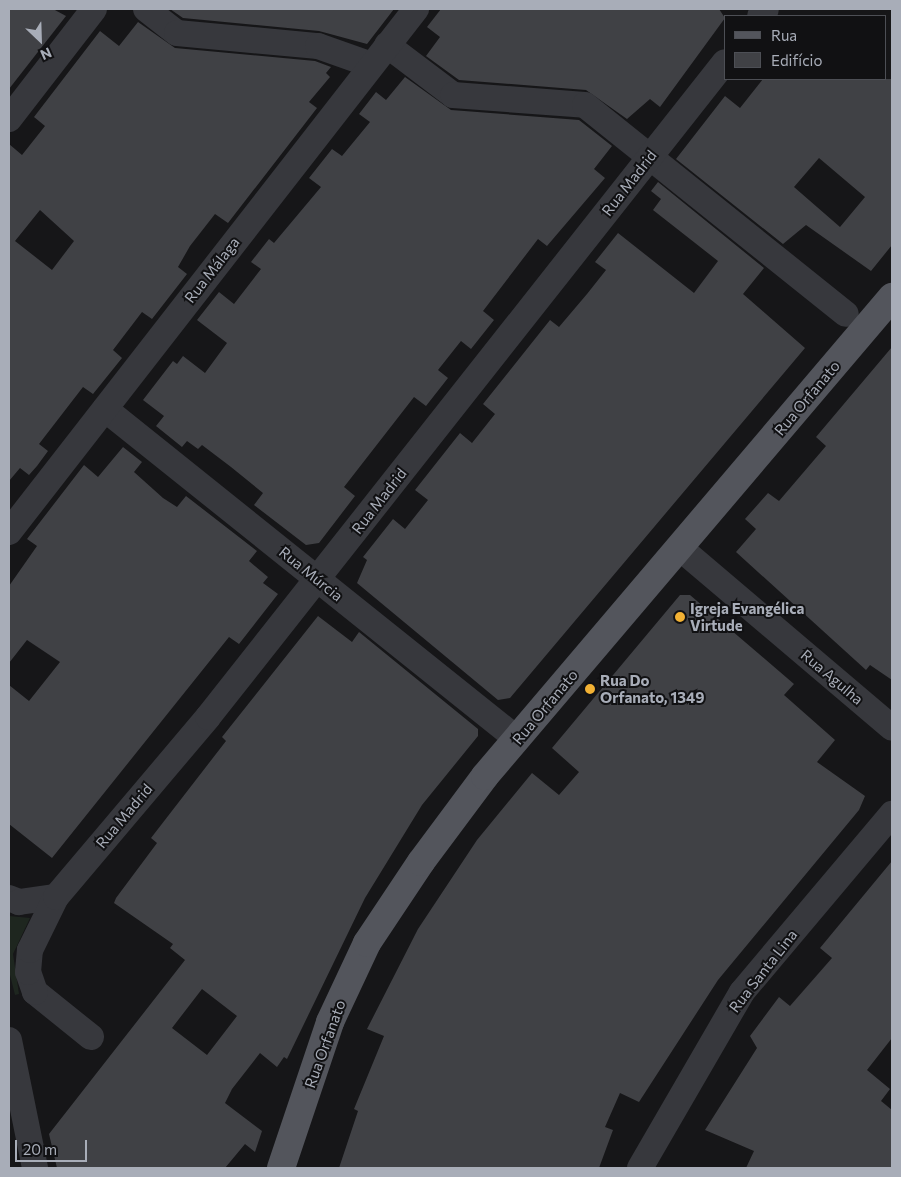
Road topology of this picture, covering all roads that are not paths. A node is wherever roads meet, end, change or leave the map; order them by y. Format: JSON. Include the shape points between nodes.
{"nodes":[{"id":1,"x":94,"y":9,"type":"edge"},
{"id":2,"x":146,"y":9,"type":"edge"},
{"id":3,"x":416,"y":9,"type":"edge"},
{"id":4,"x":380,"y":55,"type":"junction"},
{"id":5,"x":724,"y":63,"type":"edge"},
{"id":6,"x":9,"y":119,"type":"edge"},
{"id":7,"x":650,"y":157,"type":"junction"},
{"id":8,"x":892,"y":297,"type":"edge"},
{"id":9,"x":846,"y":314,"type":"dead end"},
{"id":10,"x":105,"y":409,"type":"junction"},
{"id":11,"x":9,"y":532,"type":"edge"},
{"id":12,"x":680,"y":548,"type":"junction"},
{"id":13,"x":317,"y":579,"type":"junction"},
{"id":14,"x":889,"y":720,"type":"edge"},
{"id":15,"x":517,"y":739,"type":"junction"},
{"id":16,"x":892,"y":814,"type":"edge"},
{"id":17,"x":56,"y":897,"type":"junction"},
{"id":18,"x":9,"y":898,"type":"edge"},
{"id":19,"x":91,"y":1037,"type":"dead end"},
{"id":20,"x":9,"y":1040,"type":"edge"},
{"id":21,"x":35,"y":1168,"type":"edge"},
{"id":22,"x":282,"y":1168,"type":"edge"},
{"id":23,"x":640,"y":1168,"type":"edge"}],
"edges":[{"from":1,"to":6,"type":"street"},
{"from":2,"to":4,"type":"street","via":[[177,34],[318,46]]},
{"from":3,"to":4,"type":"street","name":"Rua Málaga"},
{"from":4,"to":7,"type":"street","via":[[453,95],[585,105]]},
{"from":4,"to":10,"type":"street","name":"Rua Málaga"},
{"from":5,"to":7,"type":"street","name":"Rua Madrid"},
{"from":7,"to":9,"type":"street"},
{"from":7,"to":13,"type":"street","name":"Rua Madrid"},
{"from":8,"to":12,"type":"main road","name":"Rua Orfanato"},
{"from":10,"to":11,"type":"street","name":"Rua Málaga"},
{"from":10,"to":13,"type":"street","name":"Rua Múrcia"},
{"from":12,"to":14,"type":"street","name":"Rua Agulha"},
{"from":12,"to":15,"type":"main road","name":"Rua Orfanato"},
{"from":13,"to":15,"type":"street","name":"Rua Múrcia"},
{"from":13,"to":17,"type":"street","name":"Rua Madrid"},
{"from":15,"to":22,"type":"main road","name":"Rua Orfanato","via":[[421,862],[367,944],[330,1022]]},
{"from":16,"to":23,"type":"street","name":"Rua Santa Lina","via":[[742,992]]},
{"from":17,"to":18,"type":"street","via":[[19,902]]},
{"from":17,"to":19,"type":"street","name":"Rua Madrid","via":[[30,950],[28,972],[35,992]]},
{"from":20,"to":21,"type":"street"}]}
